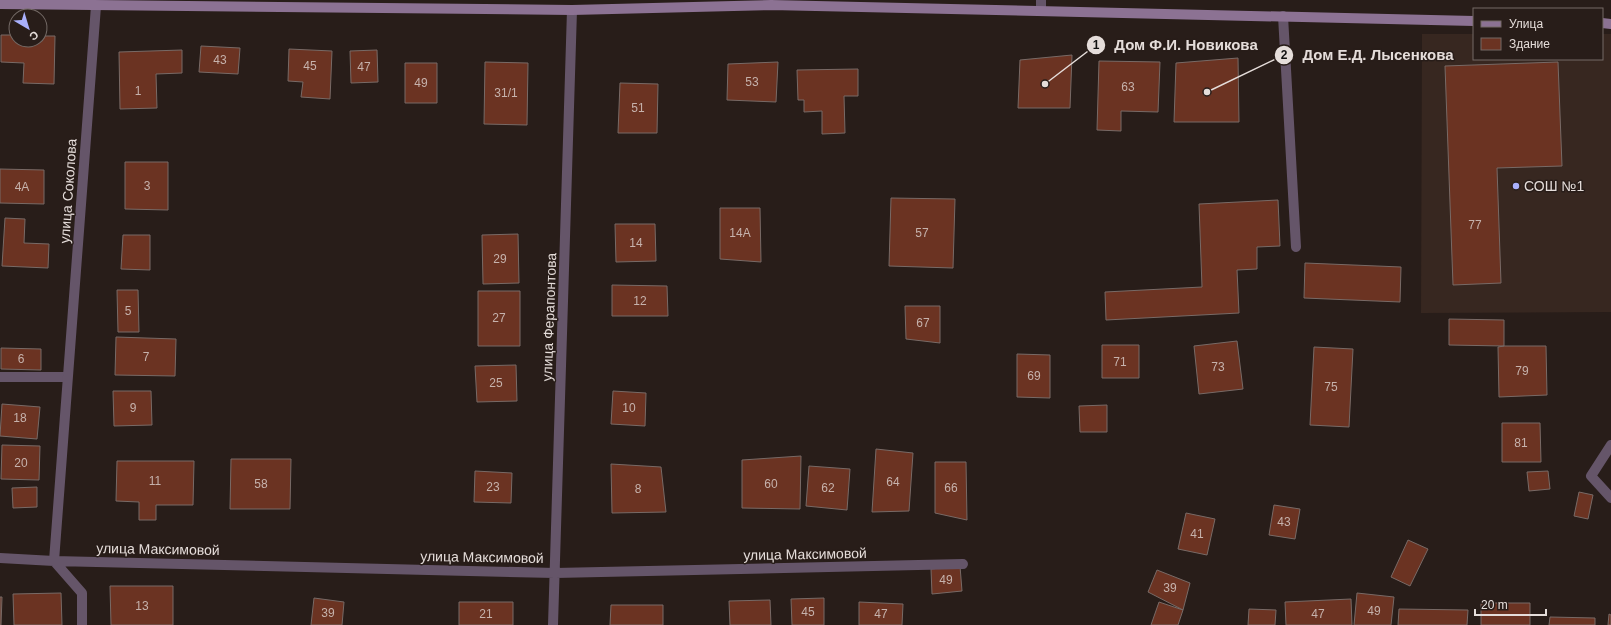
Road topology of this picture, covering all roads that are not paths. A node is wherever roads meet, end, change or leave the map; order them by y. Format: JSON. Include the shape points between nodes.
{"nodes":[{"id":1,"x":1041,"y":0,"type":"edge"},
{"id":2,"x":770,"y":2,"type":"edge"},
{"id":3,"x":0,"y":4,"type":"edge"},
{"id":4,"x":96,"y":6,"type":"junction"},
{"id":5,"x":572,"y":10,"type":"junction"},
{"id":6,"x":1041,"y":11,"type":"junction"},
{"id":7,"x":1283,"y":16,"type":"junction"},
{"id":8,"x":1473,"y":21,"type":"edge"},
{"id":9,"x":1296,"y":247,"type":"dead end"},
{"id":10,"x":0,"y":377,"type":"edge"},
{"id":11,"x":67,"y":377,"type":"junction"},
{"id":12,"x":1611,"y":445,"type":"edge"},
{"id":13,"x":1611,"y":498,"type":"edge"},
{"id":14,"x":0,"y":558,"type":"edge"},
{"id":15,"x":54,"y":561,"type":"junction"},
{"id":16,"x":963,"y":564,"type":"dead end"},
{"id":17,"x":555,"y":573,"type":"junction"},
{"id":18,"x":82,"y":625,"type":"edge"},
{"id":19,"x":553,"y":625,"type":"edge"}],
"edges":[{"from":1,"to":6,"type":"street"},
{"from":2,"to":5,"type":"main road"},
{"from":2,"to":6,"type":"main road"},
{"from":3,"to":4,"type":"main road"},
{"from":4,"to":5,"type":"main road"},
{"from":4,"to":11,"type":"street","name":"улица Соколова"},
{"from":5,"to":17,"type":"street","name":"улица Ферапонтова"},
{"from":6,"to":7,"type":"main road"},
{"from":7,"to":8,"type":"main road"},
{"from":7,"to":9,"type":"street"},
{"from":10,"to":11,"type":"street"},
{"from":11,"to":15,"type":"street","name":"улица Соколова"},
{"from":12,"to":13,"type":"street","via":[[1591,476]]},
{"from":14,"to":15,"type":"street","name":"улица Максимовой"},
{"from":15,"to":17,"type":"street","name":"улица Максимовой"},
{"from":15,"to":18,"type":"street","via":[[82,593]]},
{"from":16,"to":17,"type":"street","name":"улица Максимовой"},
{"from":17,"to":19,"type":"street","name":"улица Ферапонтова"}]}
